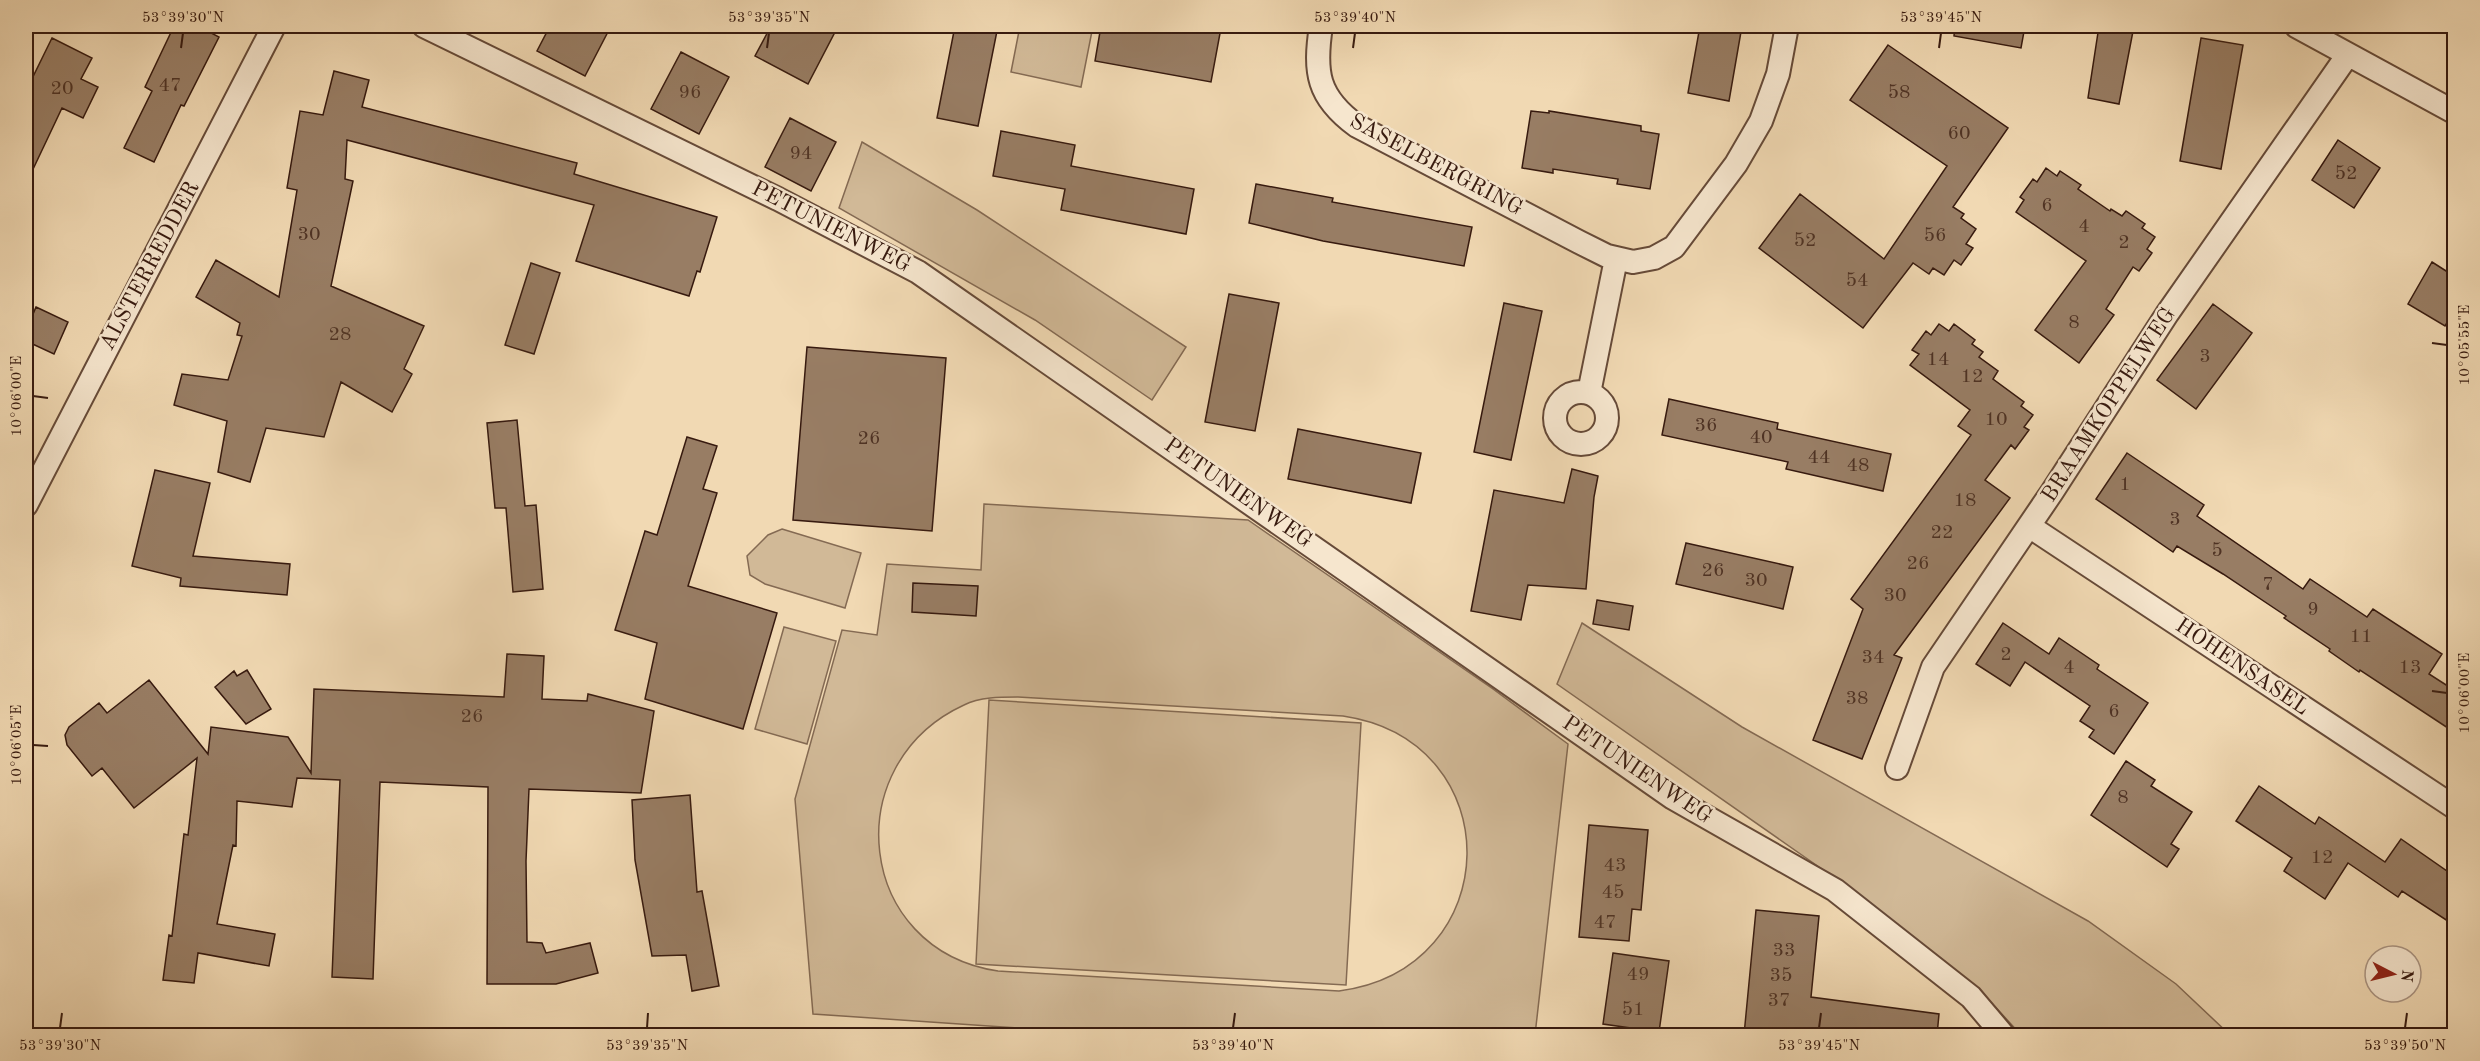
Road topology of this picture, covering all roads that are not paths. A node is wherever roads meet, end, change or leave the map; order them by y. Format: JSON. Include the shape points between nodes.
{"nodes":[{"id":1,"x":274,"y":26,"type":"edge"},
{"id":2,"x":424,"y":26,"type":"edge"},
{"id":3,"x":1321,"y":26,"type":"edge"},
{"id":4,"x":1787,"y":26,"type":"edge"},
{"id":5,"x":2296,"y":26,"type":"edge"},
{"id":6,"x":2347,"y":56,"type":"junction"},
{"id":7,"x":2454,"y":112,"type":"edge"},
{"id":8,"x":1616,"y":259,"type":"junction"},
{"id":9,"x":1589,"y":393,"type":"dead end"},
{"id":10,"x":26,"y":505,"type":"edge"},
{"id":11,"x":2029,"y":526,"type":"junction"},
{"id":12,"x":1897,"y":768,"type":"dead end"},
{"id":13,"x":2454,"y":807,"type":"edge"},
{"id":14,"x":2004,"y":1035,"type":"edge"}],
"edges":[{"from":1,"to":10,"type":"street","name":"ALSTERREDDER"},
{"from":2,"to":14,"type":"street","name":"PETUNIENWEG","via":[[786,202],[918,272],[1673,798],[1835,890],[1971,997]]},
{"from":3,"to":8,"type":"street","name":"SASELBERGRING","via":[[1319,78],[1343,117]]},
{"from":4,"to":8,"type":"street","name":"SASELBERGRING","via":[[1778,74],[1761,121],[1686,234],[1674,247],[1654,258],[1633,262]]},
{"from":5,"to":6,"type":"street"},
{"from":6,"to":7,"type":"street"},
{"from":6,"to":11,"type":"street","name":"BRAAMKOPPELWEG","via":[[2167,314]]},
{"from":8,"to":9,"type":"street"},
{"from":11,"to":12,"type":"street","name":"BRAAMKOPPELWEG","via":[[1933,667]]},
{"from":11,"to":13,"type":"street","name":"HOHENSASEL"}]}
